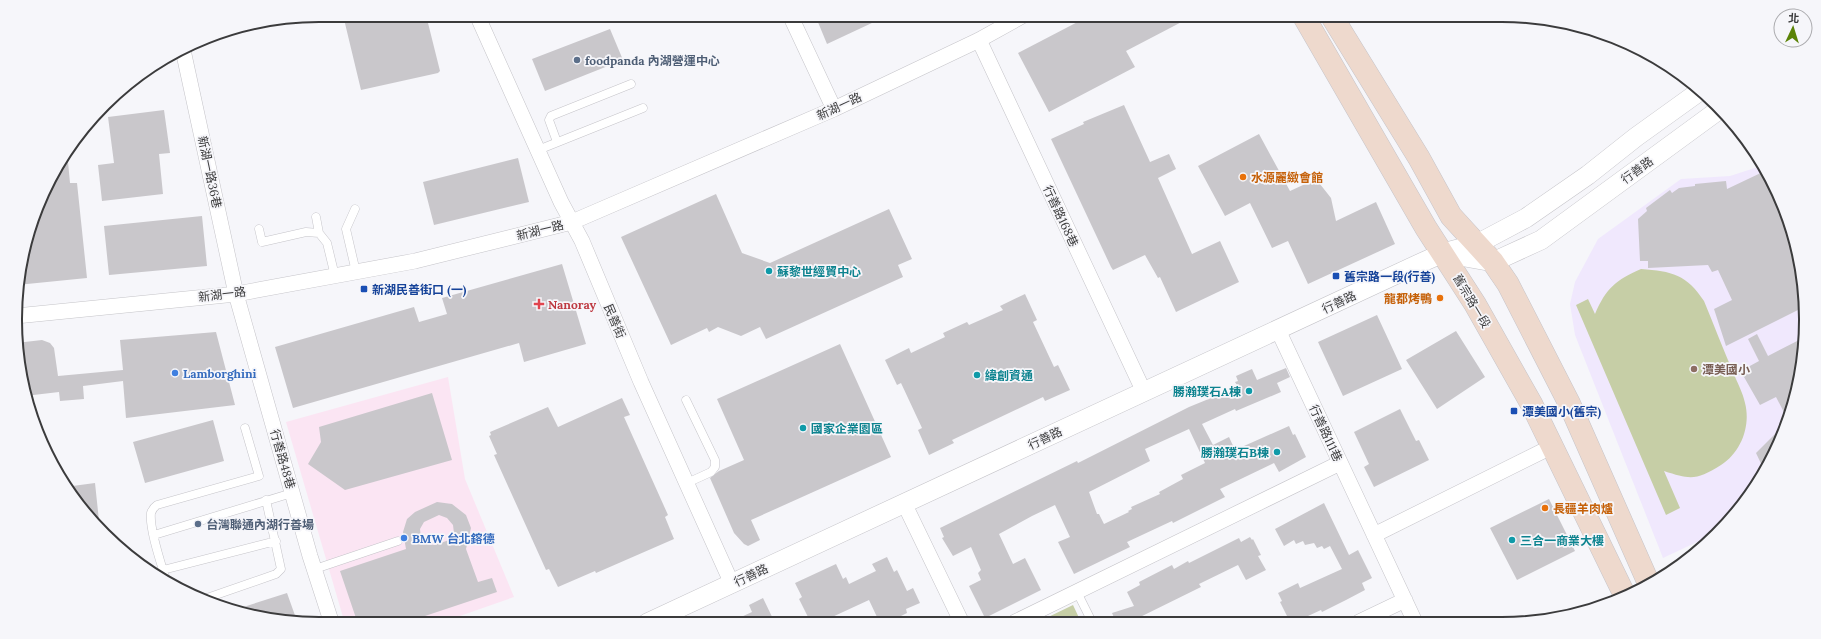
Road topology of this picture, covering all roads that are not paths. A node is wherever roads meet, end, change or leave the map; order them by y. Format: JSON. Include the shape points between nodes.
{"nodes":[{"id":1,"x":480,"y":22,"type":"edge"},
{"id":2,"x":797,"y":22,"type":"edge"},
{"id":3,"x":1011,"y":22,"type":"edge"},
{"id":4,"x":1307,"y":22,"type":"edge"},
{"id":5,"x":1335,"y":22,"type":"edge"},
{"id":6,"x":979,"y":40,"type":"junction"},
{"id":7,"x":185,"y":55,"type":"edge"},
{"id":8,"x":631,"y":84,"type":"dead end"},
{"id":9,"x":1696,"y":94,"type":"edge"},
{"id":10,"x":643,"y":108,"type":"dead end"},
{"id":11,"x":834,"y":109,"type":"junction"},
{"id":12,"x":1715,"y":112,"type":"edge"},
{"id":13,"x":557,"y":142,"type":"junction"},
{"id":14,"x":538,"y":150,"type":"junction"},
{"id":15,"x":355,"y":209,"type":"dead end"},
{"id":16,"x":316,"y":217,"type":"dead end"},
{"id":17,"x":572,"y":222,"type":"junction"},
{"id":18,"x":259,"y":229,"type":"dead end"},
{"id":19,"x":319,"y":233,"type":"junction"},
{"id":20,"x":1477,"y":244,"type":"junction"},
{"id":21,"x":1443,"y":253,"type":"junction"},
{"id":22,"x":1493,"y":262,"type":"junction"},
{"id":23,"x":356,"y":272,"type":"junction"},
{"id":24,"x":335,"y":276,"type":"junction"},
{"id":25,"x":236,"y":294,"type":"junction"},
{"id":26,"x":22,"y":315,"type":"edge"},
{"id":27,"x":1278,"y":330,"type":"junction"},
{"id":28,"x":1144,"y":392,"type":"junction"},
{"id":29,"x":686,"y":400,"type":"dead end"},
{"id":30,"x":245,"y":428,"type":"dead end"},
{"id":31,"x":1553,"y":446,"type":"junction"},
{"id":32,"x":1340,"y":463,"type":"junction"},
{"id":33,"x":686,"y":483,"type":"junction"},
{"id":34,"x":292,"y":493,"type":"junction"},
{"id":35,"x":266,"y":500,"type":"junction"},
{"id":36,"x":904,"y":503,"type":"junction"},
{"id":37,"x":154,"y":535,"type":"junction"},
{"id":38,"x":1374,"y":535,"type":"junction"},
{"id":39,"x":398,"y":540,"type":"dead end"},
{"id":40,"x":276,"y":541,"type":"junction"},
{"id":41,"x":315,"y":569,"type":"junction"},
{"id":42,"x":163,"y":570,"type":"joint"},
{"id":43,"x":1647,"y":579,"type":"edge"},
{"id":44,"x":732,"y":584,"type":"junction"},
{"id":45,"x":1622,"y":591,"type":"edge"},
{"id":46,"x":1077,"y":592,"type":"junction"},
{"id":47,"x":212,"y":596,"type":"edge"},
{"id":48,"x":1406,"y":600,"type":"junction"},
{"id":49,"x":330,"y":617,"type":"edge"},
{"id":50,"x":665,"y":617,"type":"edge"},
{"id":51,"x":959,"y":617,"type":"edge"},
{"id":52,"x":1025,"y":617,"type":"edge"},
{"id":53,"x":1090,"y":617,"type":"edge"},
{"id":54,"x":1370,"y":617,"type":"edge"},
{"id":55,"x":1413,"y":617,"type":"edge"}],
"edges":[{"from":1,"to":14,"type":"street","name":"民善街"},
{"from":2,"to":11,"type":"street"},
{"from":3,"to":6,"type":"street","name":"新湖一路"},
{"from":4,"to":21,"type":"main road","name":"舊宗路一段"},
{"from":5,"to":20,"type":"main road","via":[[1419,158],[1451,216]]},
{"from":6,"to":11,"type":"street","name":"新湖一路"},
{"from":6,"to":28,"type":"street","name":"行善路168巷"},
{"from":7,"to":25,"type":"street","name":"新湖一路36巷"},
{"from":8,"to":13,"type":"lane","via":[[551,116],[549,120]]},
{"from":9,"to":20,"type":"street","name":"行善路","via":[[1526,218]]},
{"from":10,"to":13,"type":"lane"},
{"from":11,"to":17,"type":"street","name":"新湖一路"},
{"from":12,"to":22,"type":"street","name":"行善路","via":[[1541,240]]},
{"from":13,"to":14,"type":"lane"},
{"from":14,"to":17,"type":"street","name":"民善街"},
{"from":15,"to":23,"type":"lane","via":[[346,229]]},
{"from":16,"to":19,"type":"lane"},
{"from":17,"to":23,"type":"street","name":"新湖一路","via":[[415,261]]},
{"from":17,"to":33,"type":"street","name":"民善街"},
{"from":18,"to":19,"type":"lane","via":[[262,242],[306,232]]},
{"from":19,"to":24,"type":"lane","via":[[327,243]]},
{"from":20,"to":21,"type":"street","name":"行善路"},
{"from":20,"to":22,"type":"main road"},
{"from":21,"to":22,"type":"street"},
{"from":21,"to":27,"type":"street","name":"行善路"},
{"from":21,"to":31,"type":"main road","name":"舊宗路一段","via":[[1506,358]]},
{"from":22,"to":43,"type":"main road","via":[[1508,284],[1569,404]]},
{"from":23,"to":24,"type":"street","name":"新湖一路"},
{"from":24,"to":25,"type":"street","name":"新湖一路"},
{"from":25,"to":26,"type":"street","name":"新湖一路"},
{"from":25,"to":34,"type":"street","name":"行善路48巷"},
{"from":27,"to":28,"type":"street","name":"行善路"},
{"from":27,"to":32,"type":"street","name":"行善路111巷"},
{"from":28,"to":36,"type":"street","name":"行善路"},
{"from":29,"to":33,"type":"lane","via":[[715,460],[715,467]]},
{"from":30,"to":37,"type":"lane","via":[[259,476],[157,505],[151,513]]},
{"from":31,"to":38,"type":"street"},
{"from":31,"to":45,"type":"main road","name":"舊宗路一段"},
{"from":32,"to":38,"type":"street","name":"行善路111巷"},
{"from":32,"to":46,"type":"street"},
{"from":33,"to":44,"type":"street","name":"民善街"},
{"from":34,"to":35,"type":"lane"},
{"from":34,"to":41,"type":"street","name":"行善路48巷"},
{"from":35,"to":37,"type":"lane"},
{"from":35,"to":40,"type":"lane"},
{"from":36,"to":44,"type":"street","name":"行善路"},
{"from":36,"to":51,"type":"street"},
{"from":37,"to":42,"type":"lane"},
{"from":38,"to":48,"type":"street","name":"行善路111巷"},
{"from":39,"to":41,"type":"lane"},
{"from":40,"to":42,"type":"lane"},
{"from":40,"to":47,"type":"lane","via":[[281,569],[279,572]]},
{"from":41,"to":49,"type":"street","name":"行善路48巷"},
{"from":44,"to":50,"type":"street","name":"行善路"},
{"from":46,"to":52,"type":"street"},
{"from":46,"to":53,"type":"lane"},
{"from":48,"to":54,"type":"street"},
{"from":48,"to":55,"type":"street","name":"行善路111巷"}]}
